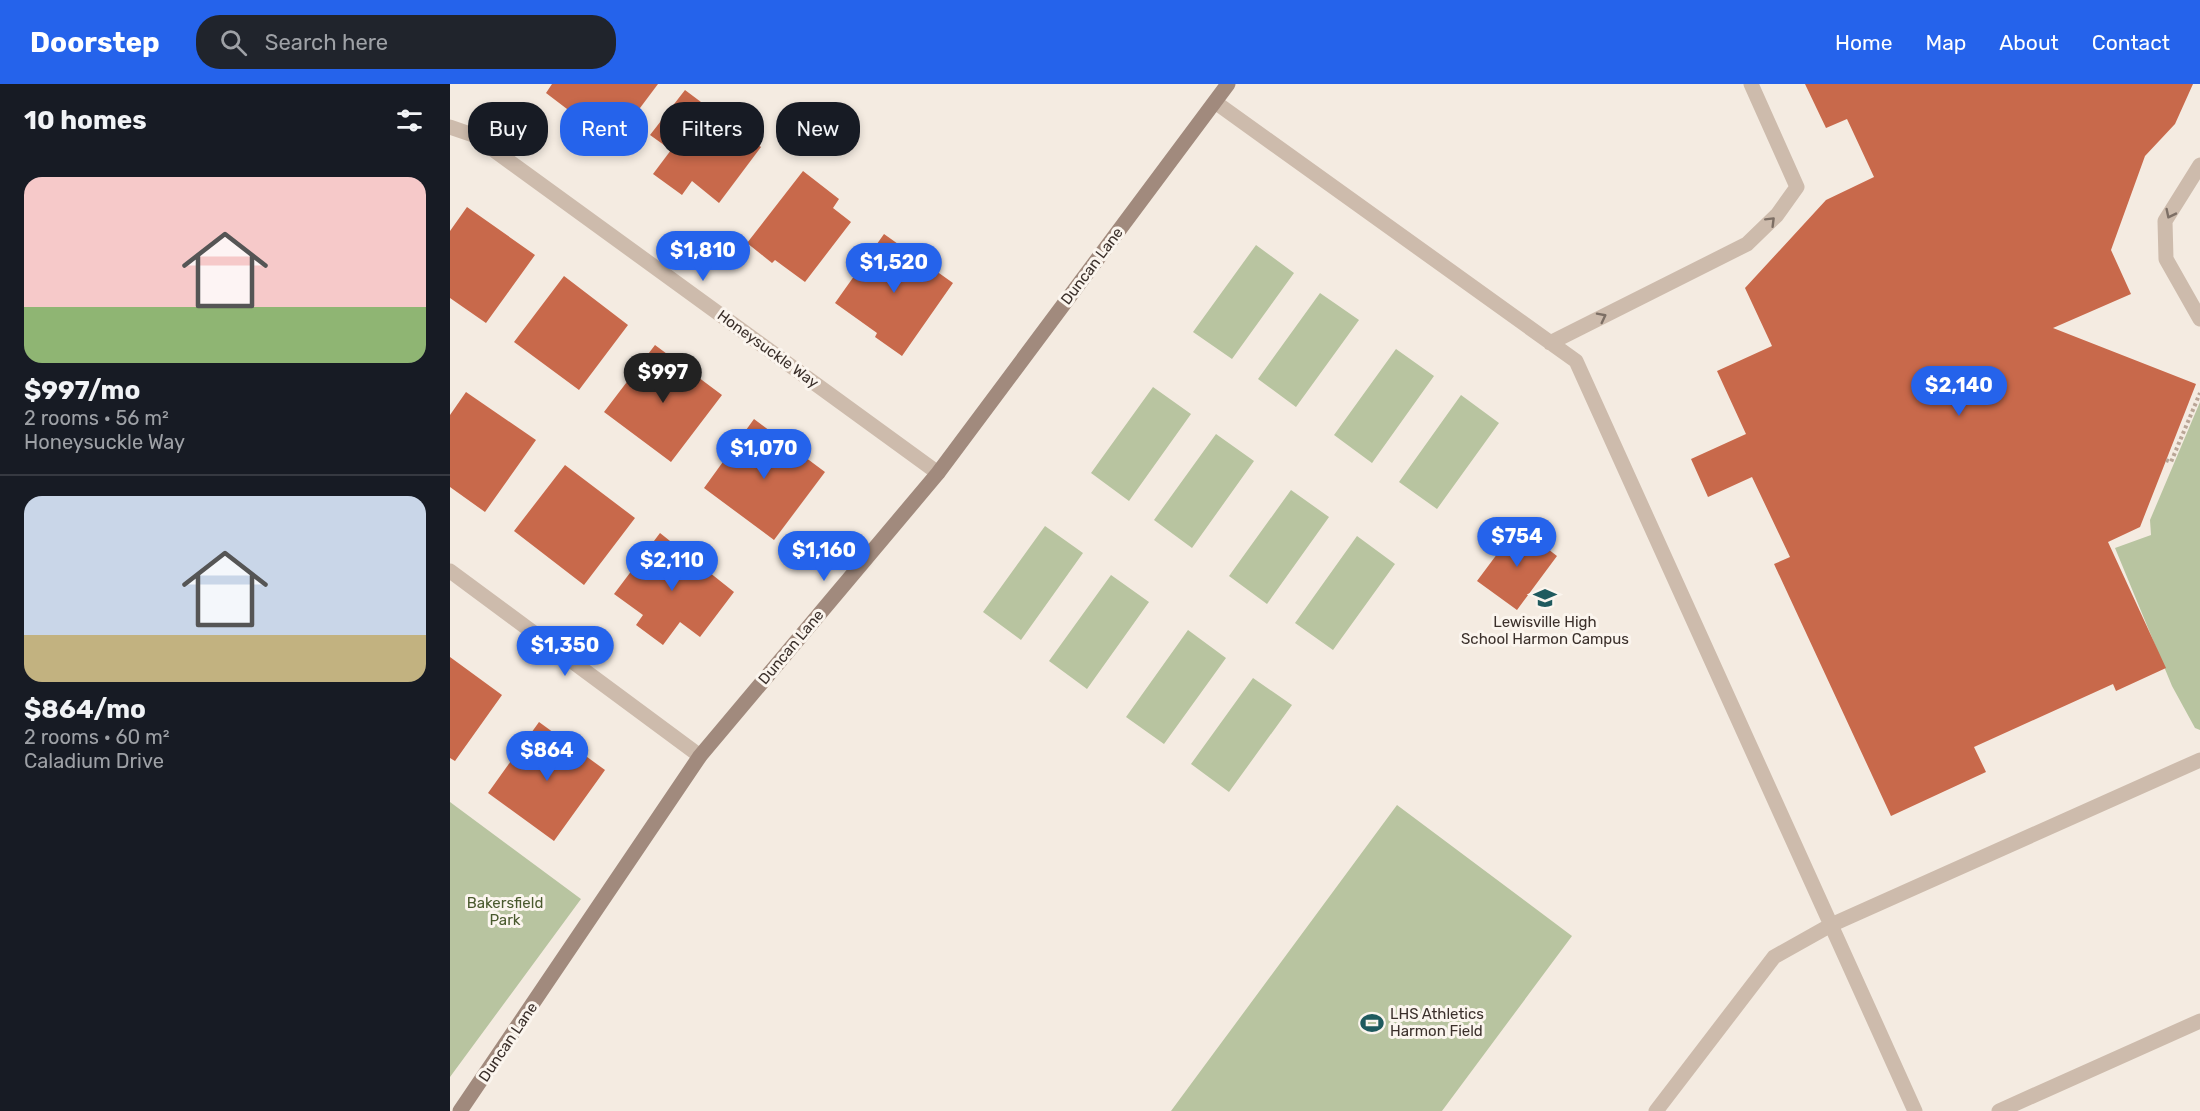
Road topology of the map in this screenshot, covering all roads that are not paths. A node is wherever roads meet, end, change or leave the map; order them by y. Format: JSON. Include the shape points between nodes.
{"nodes":[{"id":1,"x":1228,"y":84,"type":"edge"},
{"id":2,"x":1751,"y":84,"type":"edge"},
{"id":3,"x":1215,"y":102,"type":"junction"},
{"id":4,"x":450,"y":127,"type":"edge"},
{"id":5,"x":2200,"y":165,"type":"edge"},
{"id":6,"x":2200,"y":319,"type":"edge"},
{"id":7,"x":1550,"y":343,"type":"junction"},
{"id":8,"x":938,"y":473,"type":"junction"},
{"id":9,"x":450,"y":571,"type":"edge"},
{"id":10,"x":700,"y":756,"type":"junction"},
{"id":11,"x":2200,"y":760,"type":"edge"},
{"id":12,"x":1831,"y":925,"type":"junction"},
{"id":13,"x":2200,"y":1021,"type":"edge"},
{"id":14,"x":460,"y":1111,"type":"edge"},
{"id":15,"x":1656,"y":1111,"type":"edge"},
{"id":16,"x":1915,"y":1111,"type":"edge"},
{"id":17,"x":1999,"y":1111,"type":"edge"}],
"edges":[{"from":1,"to":3,"type":"street","name":"Duncan Lane"},
{"from":7,"to":2,"type":"street","one_way":true,"via":[[1747,244],[1777,215],[1797,187]]},
{"from":3,"to":7,"type":"street"},
{"from":3,"to":8,"type":"street","name":"Duncan Lane"},
{"from":4,"to":8,"type":"street","name":"Honeysuckle Way","via":[[473,135]]},
{"from":5,"to":6,"type":"street","one_way":true,"via":[[2165,220],[2166,259]]},
{"from":7,"to":12,"type":"street","via":[[1576,361]]},
{"from":8,"to":10,"type":"street","name":"Duncan Lane"},
{"from":9,"to":10,"type":"street"},
{"from":10,"to":14,"type":"street","name":"Duncan Lane"},
{"from":11,"to":12,"type":"street"},
{"from":12,"to":15,"type":"street","via":[[1774,957]]},
{"from":12,"to":16,"type":"street"},
{"from":13,"to":17,"type":"street"}]}
